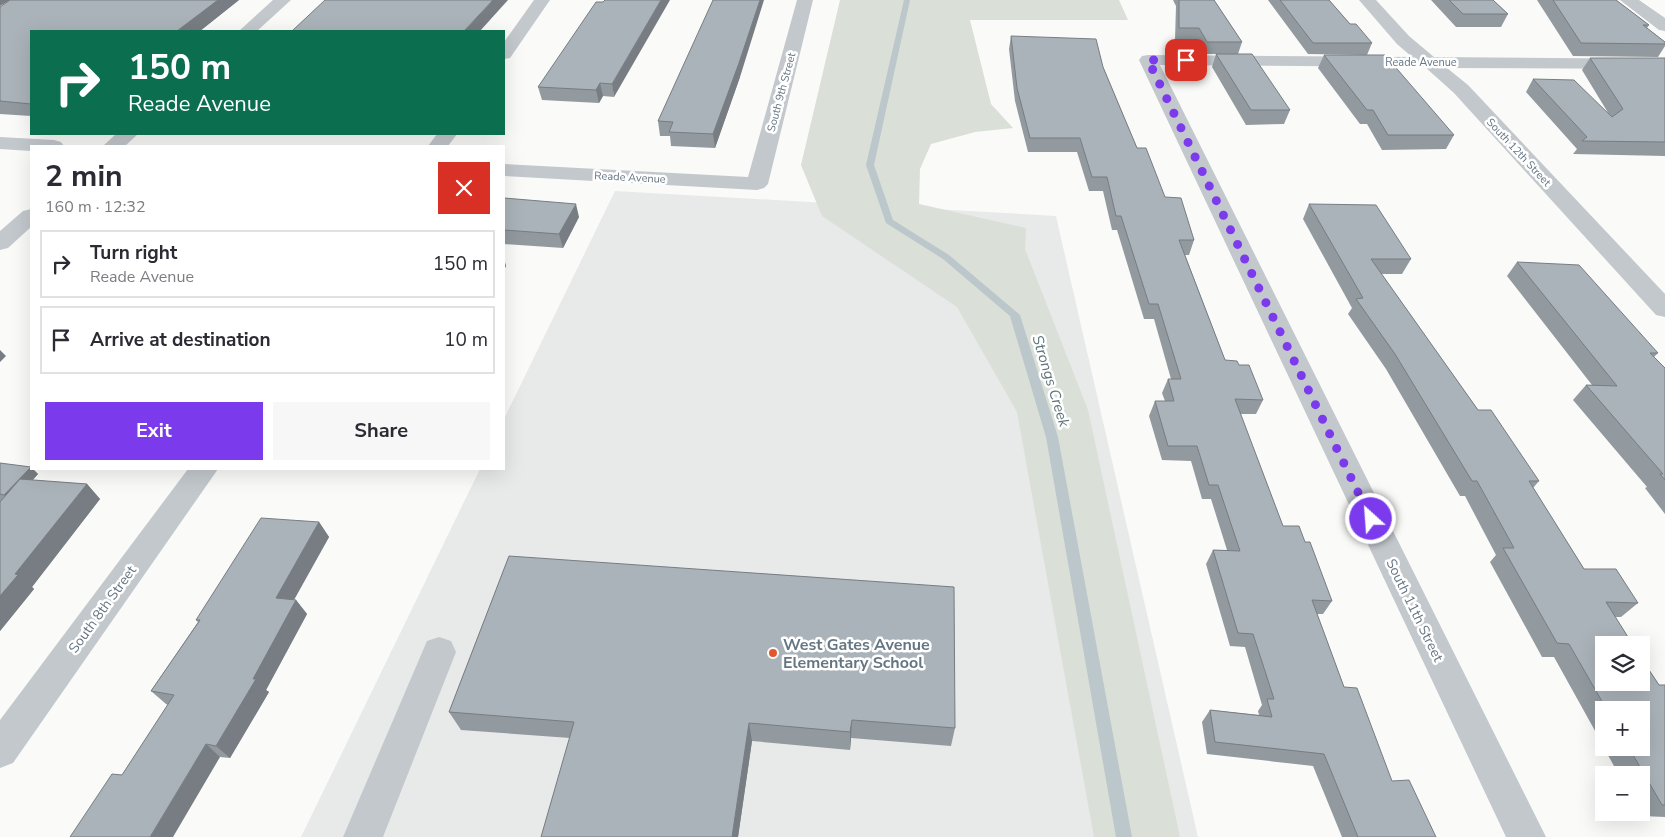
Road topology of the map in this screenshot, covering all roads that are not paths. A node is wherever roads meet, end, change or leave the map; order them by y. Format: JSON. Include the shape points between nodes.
{"nodes":[{"id":1,"x":283,"y":0,"type":"edge"},
{"id":2,"x":542,"y":0,"type":"edge"},
{"id":3,"x":805,"y":0,"type":"edge"},
{"id":4,"x":1367,"y":0,"type":"edge"},
{"id":5,"x":1628,"y":0,"type":"edge"},
{"id":6,"x":1665,"y":26,"type":"edge"},
{"id":7,"x":248,"y":30,"type":"edge"},
{"id":8,"x":505,"y":53,"type":"edge"},
{"id":9,"x":1148,"y":60,"type":"joint"},
{"id":10,"x":1432,"y":62,"type":"junction"},
{"id":11,"x":1665,"y":64,"type":"edge"},
{"id":12,"x":127,"y":135,"type":"edge"},
{"id":13,"x":0,"y":143,"type":"edge"},
{"id":14,"x":36,"y":145,"type":"edge"},
{"id":15,"x":114,"y":145,"type":"edge"},
{"id":16,"x":505,"y":170,"type":"edge"},
{"id":17,"x":757,"y":184,"type":"joint"},
{"id":18,"x":30,"y":217,"type":"edge"},
{"id":19,"x":0,"y":243,"type":"edge"},
{"id":20,"x":1665,"y":309,"type":"edge"},
{"id":21,"x":203,"y":470,"type":"edge"},
{"id":22,"x":439,"y":652,"type":"dead end"},
{"id":23,"x":0,"y":750,"type":"edge"},
{"id":24,"x":363,"y":837,"type":"edge"},
{"id":25,"x":1526,"y":837,"type":"edge"}],
"edges":[{"from":1,"to":7,"type":"street"},
{"from":2,"to":8,"type":"street"},
{"from":3,"to":17,"type":"street","name":"South 9th Street"},
{"from":4,"to":10,"type":"street","name":"South 12th Street","via":[[1403,40]]},
{"from":5,"to":6,"type":"street"},
{"from":9,"to":10,"type":"street","name":"Reade Avenue"},
{"from":9,"to":25,"type":"street","name":"South 11th Street"},
{"from":10,"to":11,"type":"street","name":"Reade Avenue"},
{"from":10,"to":20,"type":"street","name":"South 12th Street","via":[[1461,89]]},
{"from":12,"to":15,"type":"street"},
{"from":13,"to":14,"type":"street"},
{"from":16,"to":17,"type":"street","name":"Reade Avenue"},
{"from":18,"to":19,"type":"street"},
{"from":21,"to":23,"type":"street","name":"South 8th Street"},
{"from":22,"to":24,"type":"street"}]}
